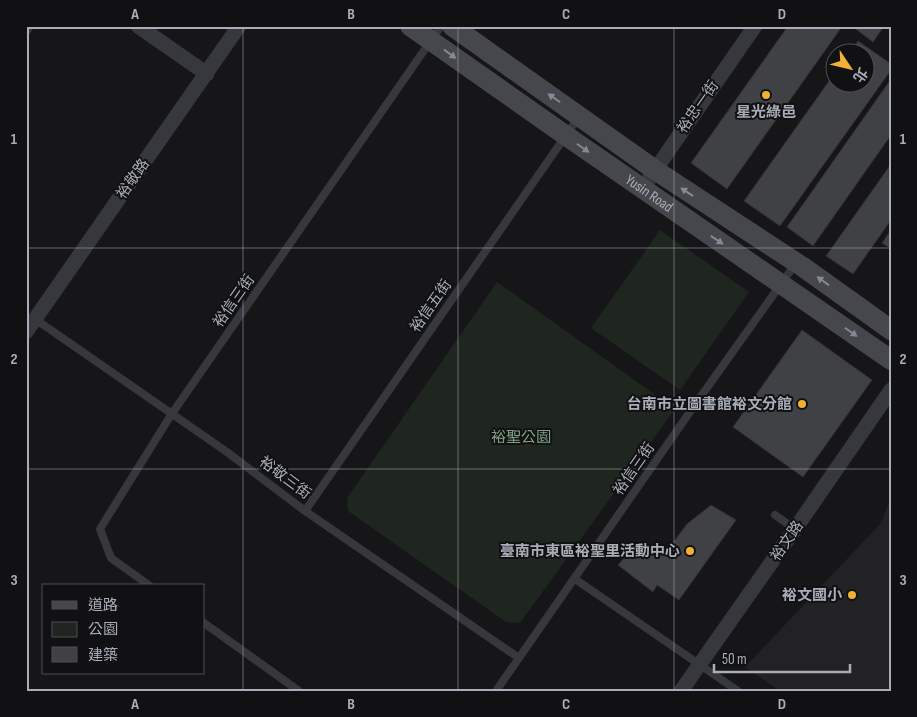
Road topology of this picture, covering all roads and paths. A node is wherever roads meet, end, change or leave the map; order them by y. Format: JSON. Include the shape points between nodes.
{"nodes":[{"id":1,"x":30,"y":26,"type":"edge"},
{"id":2,"x":138,"y":26,"type":"edge"},
{"id":3,"x":239,"y":26,"type":"edge"},
{"id":4,"x":410,"y":26,"type":"edge"},
{"id":5,"x":452,"y":26,"type":"edge"},
{"id":6,"x":755,"y":26,"type":"edge"},
{"id":7,"x":26,"y":32,"type":"edge"},
{"id":8,"x":436,"y":33,"type":"edge"},
{"id":9,"x":207,"y":74,"type":"junction"},
{"id":10,"x":579,"y":116,"type":"junction"},
{"id":11,"x":565,"y":135,"type":"junction"},
{"id":12,"x":655,"y":170,"type":"junction"},
{"id":13,"x":642,"y":189,"type":"junction"},
{"id":14,"x":796,"y":263,"type":"junction"},
{"id":15,"x":782,"y":284,"type":"junction"},
{"id":16,"x":36,"y":319,"type":"junction"},
{"id":17,"x":891,"y":330,"type":"edge"},
{"id":18,"x":26,"y":332,"type":"edge"},
{"id":19,"x":891,"y":360,"type":"edge"},
{"id":20,"x":891,"y":390,"type":"edge"},
{"id":21,"x":171,"y":415,"type":"junction"},
{"id":22,"x":305,"y":511,"type":"junction"},
{"id":23,"x":776,"y":515,"type":"dead end"},
{"id":24,"x":795,"y":529,"type":"junction"},
{"id":25,"x":574,"y":579,"type":"junction"},
{"id":26,"x":147,"y":584,"type":"edge"},
{"id":27,"x":205,"y":624,"type":"edge"},
{"id":28,"x":519,"y":658,"type":"junction"},
{"id":29,"x":699,"y":664,"type":"junction"},
{"id":30,"x":299,"y":691,"type":"edge"},
{"id":31,"x":496,"y":691,"type":"edge"},
{"id":32,"x":681,"y":691,"type":"edge"},
{"id":33,"x":738,"y":691,"type":"edge"}],
"edges":[{"from":1,"to":7,"type":"lane"},
{"from":2,"to":9,"type":"street"},
{"from":3,"to":9,"type":"street","name":"裕敬路"},
{"from":4,"to":8,"type":"street","name":"Yusin Road"},
{"from":10,"to":5,"type":"street","name":"Yusin Road","one_way":true},
{"from":6,"to":12,"type":"street","name":"裕忠一街"},
{"from":8,"to":11,"type":"street","name":"Yusin Road","one_way":true},
{"from":8,"to":21,"type":"lane","name":"裕信三街"},
{"from":9,"to":16,"type":"street","name":"裕敬路"},
{"from":10,"to":11,"type":"lane","name":"裕信五街"},
{"from":10,"to":12,"type":"street","name":"Yusin Road"},
{"from":11,"to":13,"type":"street","name":"Yusin Road","one_way":true},
{"from":11,"to":22,"type":"lane","name":"裕信五街"},
{"from":12,"to":13,"type":"street","name":"裕忠一街"},
{"from":14,"to":12,"type":"street","name":"Yusin Road","one_way":true},
{"from":13,"to":15,"type":"street","name":"Yusin Road","one_way":true},
{"from":14,"to":15,"type":"lane","name":"裕信三街"},
{"from":17,"to":14,"type":"street","name":"Yusin Road","one_way":true},
{"from":15,"to":19,"type":"street","name":"Yusin Road","one_way":true},
{"from":15,"to":25,"type":"lane","name":"裕信三街"},
{"from":16,"to":18,"type":"street","name":"裕敬路"},
{"from":16,"to":21,"type":"lane","name":"裕敬三街"},
{"from":20,"to":24,"type":"street","name":"裕文路"},
{"from":21,"to":22,"type":"lane","name":"裕敬三街","via":[[227,452]]},
{"from":21,"to":26,"type":"lane","name":"裕信三街","via":[[100,529],[111,558]]},
{"from":22,"to":28,"type":"lane","name":"裕敬三街"},
{"from":23,"to":24,"type":"lane"},
{"from":24,"to":29,"type":"street","name":"裕文路"},
{"from":25,"to":28,"type":"lane","name":"裕信三街"},
{"from":25,"to":29,"type":"lane"},
{"from":27,"to":30,"type":"lane"},
{"from":28,"to":31,"type":"lane","name":"裕信三街"},
{"from":29,"to":32,"type":"street","name":"裕文路"},
{"from":29,"to":33,"type":"lane"}]}
